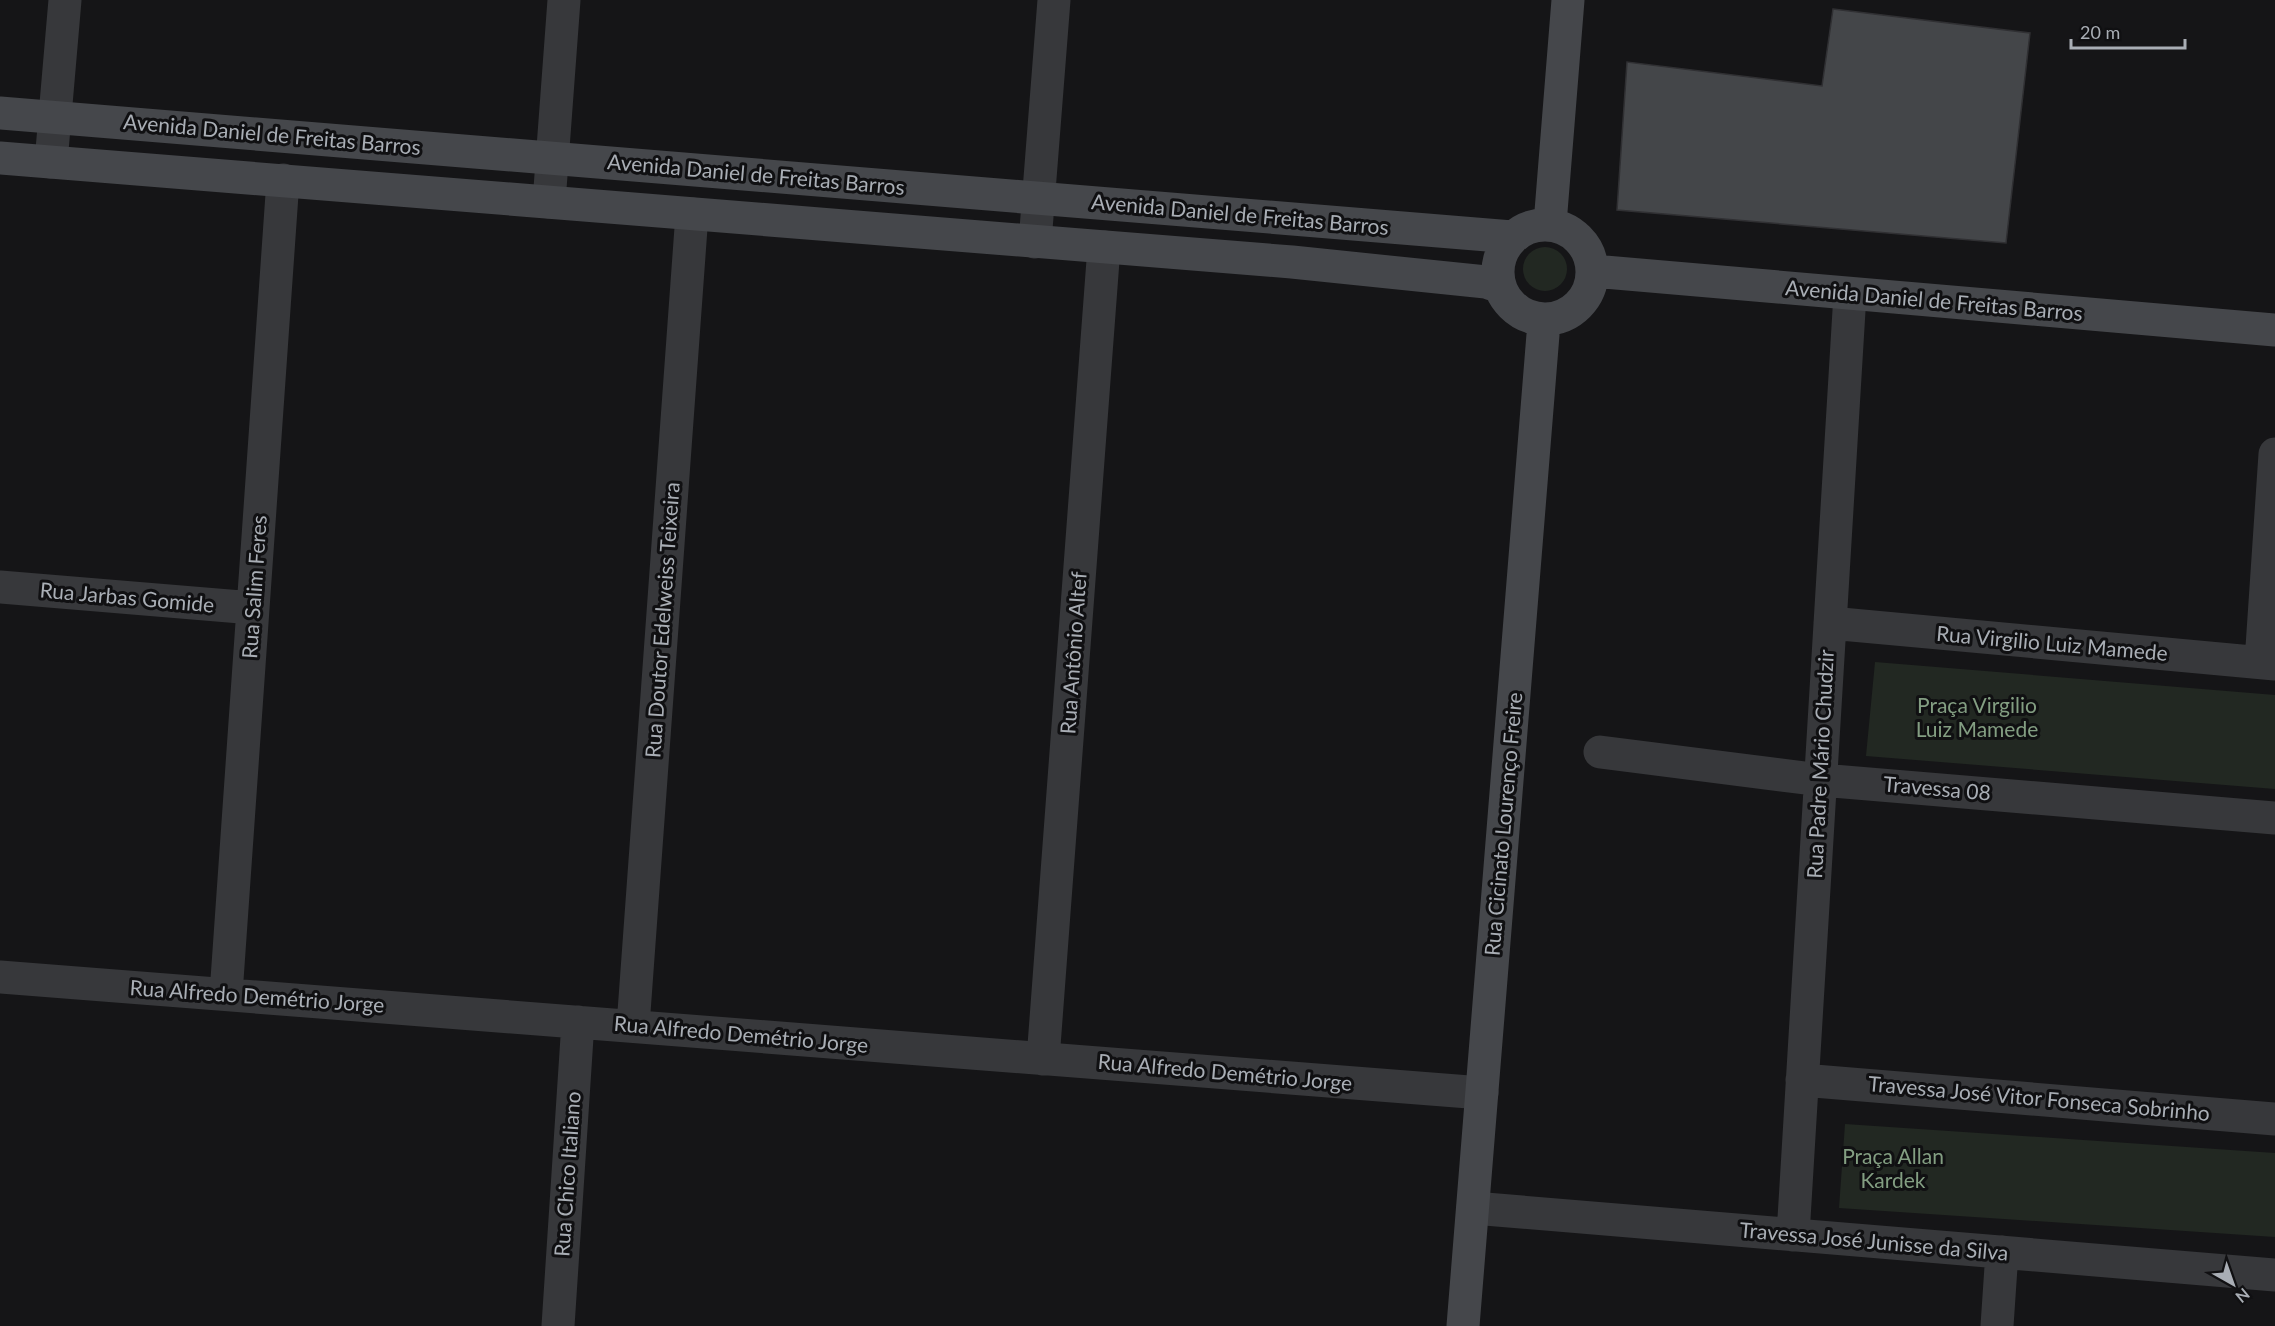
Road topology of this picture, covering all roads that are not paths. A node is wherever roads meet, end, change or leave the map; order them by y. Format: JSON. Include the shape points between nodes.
{"nodes":[{"id":1,"x":65,"y":0,"type":"edge"},
{"id":2,"x":564,"y":0,"type":"edge"},
{"id":3,"x":1054,"y":0,"type":"edge"},
{"id":4,"x":1568,"y":0,"type":"edge"},
{"id":5,"x":0,"y":113,"type":"edge"},
{"id":6,"x":55,"y":118,"type":"junction"},
{"id":7,"x":0,"y":158,"type":"edge"},
{"id":8,"x":552,"y":158,"type":"junction"},
{"id":9,"x":51,"y":162,"type":"junction"},
{"id":10,"x":283,"y":180,"type":"junction"},
{"id":11,"x":1039,"y":198,"type":"junction"},
{"id":12,"x":549,"y":202,"type":"junction"},
{"id":13,"x":692,"y":214,"type":"junction"},
{"id":14,"x":1550,"y":224,"type":"junction"},
{"id":15,"x":1512,"y":237,"type":"junction"},
{"id":16,"x":1035,"y":242,"type":"junction"},
{"id":17,"x":1104,"y":247,"type":"junction"},
{"id":18,"x":1593,"y":271,"type":"junction"},
{"id":19,"x":1497,"y":286,"type":"junction"},
{"id":20,"x":1850,"y":294,"type":"junction"},
{"id":21,"x":1544,"y":322,"type":"junction"},
{"id":22,"x":2275,"y":330,"type":"edge"},
{"id":23,"x":2275,"y":454,"type":"edge"},
{"id":24,"x":0,"y":587,"type":"edge"},
{"id":25,"x":253,"y":608,"type":"junction"},
{"id":26,"x":1830,"y":623,"type":"junction"},
{"id":27,"x":2268,"y":663,"type":"edge"},
{"id":28,"x":1600,"y":752,"type":"dead end"},
{"id":29,"x":1821,"y":780,"type":"junction"},
{"id":30,"x":2275,"y":818,"type":"edge"},
{"id":31,"x":0,"y":977,"type":"edge"},
{"id":32,"x":226,"y":994,"type":"junction"},
{"id":33,"x":578,"y":1022,"type":"junction"},
{"id":34,"x":633,"y":1026,"type":"junction"},
{"id":35,"x":1043,"y":1059,"type":"junction"},
{"id":36,"x":1802,"y":1080,"type":"junction"},
{"id":37,"x":1482,"y":1093,"type":"junction"},
{"id":38,"x":2275,"y":1119,"type":"edge"},
{"id":39,"x":1473,"y":1208,"type":"junction"},
{"id":40,"x":1793,"y":1235,"type":"junction"},
{"id":41,"x":2002,"y":1252,"type":"junction"},
{"id":42,"x":2275,"y":1275,"type":"edge"},
{"id":43,"x":558,"y":1326,"type":"edge"},
{"id":44,"x":1463,"y":1326,"type":"edge"},
{"id":45,"x":1997,"y":1326,"type":"edge"}],
"edges":[{"from":1,"to":6,"type":"street"},
{"from":2,"to":8,"type":"street"},
{"from":3,"to":11,"type":"street"},
{"from":4,"to":14,"type":"street"},
{"from":5,"to":6,"type":"street","name":"Avenida Daniel de Freitas Barros"},
{"from":6,"to":8,"type":"street","name":"Avenida Daniel de Freitas Barros"},
{"from":6,"to":9,"type":"street"},
{"from":7,"to":9,"type":"street","name":"Avenida Daniel de Freitas Barros"},
{"from":8,"to":11,"type":"street","name":"Avenida Daniel de Freitas Barros"},
{"from":8,"to":12,"type":"street"},
{"from":9,"to":10,"type":"street","name":"Avenida Daniel de Freitas Barros"},
{"from":10,"to":12,"type":"street","name":"Avenida Daniel de Freitas Barros"},
{"from":10,"to":25,"type":"street","name":"Rua Salim Feres"},
{"from":11,"to":15,"type":"street","name":"Avenida Daniel de Freitas Barros"},
{"from":11,"to":16,"type":"street"},
{"from":12,"to":13,"type":"street","name":"Avenida Daniel de Freitas Barros"},
{"from":13,"to":16,"type":"street","name":"Avenida Daniel de Freitas Barros"},
{"from":13,"to":34,"type":"street","name":"Rua Doutor Edelweiss Teixeira"},
{"from":14,"to":15,"type":"street","name":"Avenida Daniel de Freitas Barros","via":[[1523,229]]},
{"from":14,"to":18,"type":"street","via":[[1571,232],[1587,249]]},
{"from":15,"to":19,"type":"street","via":[[1498,260]]},
{"from":16,"to":17,"type":"street","name":"Avenida Daniel de Freitas Barros"},
{"from":17,"to":19,"type":"street","name":"Avenida Daniel de Freitas Barros","via":[[1292,262]]},
{"from":17,"to":35,"type":"street","name":"Rua Antônio Altef"},
{"from":18,"to":20,"type":"street","name":"Avenida Daniel de Freitas Barros"},
{"from":18,"to":21,"type":"street","via":[[1587,296],[1569,314]]},
{"from":19,"to":21,"type":"street","via":[[1515,311]]},
{"from":20,"to":22,"type":"street","name":"Avenida Daniel de Freitas Barros"},
{"from":20,"to":26,"type":"street","name":"Rua Padre Mário Chudzir"},
{"from":21,"to":37,"type":"street","name":"Rua Cicinato Lourenço Freire"},
{"from":23,"to":27,"type":"street"},
{"from":24,"to":25,"type":"street","name":"Rua Jarbas Gomide"},
{"from":25,"to":32,"type":"street","name":"Rua Salim Feres"},
{"from":26,"to":27,"type":"street","name":"Rua Virgilio Luiz Mamede"},
{"from":26,"to":29,"type":"street","name":"Rua Padre Mário Chudzir"},
{"from":28,"to":29,"type":"street","name":"Travessa 08"},
{"from":29,"to":30,"type":"street","name":"Travessa 08"},
{"from":29,"to":36,"type":"street","name":"Rua Padre Mário Chudzir"},
{"from":31,"to":32,"type":"street","name":"Rua Alfredo Demétrio Jorge"},
{"from":32,"to":33,"type":"street","name":"Rua Alfredo Demétrio Jorge"},
{"from":33,"to":34,"type":"street","name":"Rua Alfredo Demétrio Jorge"},
{"from":33,"to":43,"type":"street","name":"Rua Chico Italiano"},
{"from":34,"to":35,"type":"street","name":"Rua Alfredo Demétrio Jorge"},
{"from":35,"to":37,"type":"street","name":"Rua Alfredo Demétrio Jorge"},
{"from":36,"to":38,"type":"street","name":"Travessa José Vitor Fonseca Sobrinho"},
{"from":36,"to":40,"type":"street","name":"Rua Padre Mário Chudzir"},
{"from":37,"to":39,"type":"street","name":"Rua Cicinato Lourenço Freire"},
{"from":39,"to":40,"type":"street","name":"Travessa José Junisse da Silva"},
{"from":39,"to":44,"type":"street","name":"Rua Cicinato Lourenço Freire"},
{"from":40,"to":41,"type":"street","name":"Travessa José Junisse da Silva"},
{"from":41,"to":42,"type":"street","name":"Travessa José Junisse da Silva"},
{"from":41,"to":45,"type":"street"}]}
